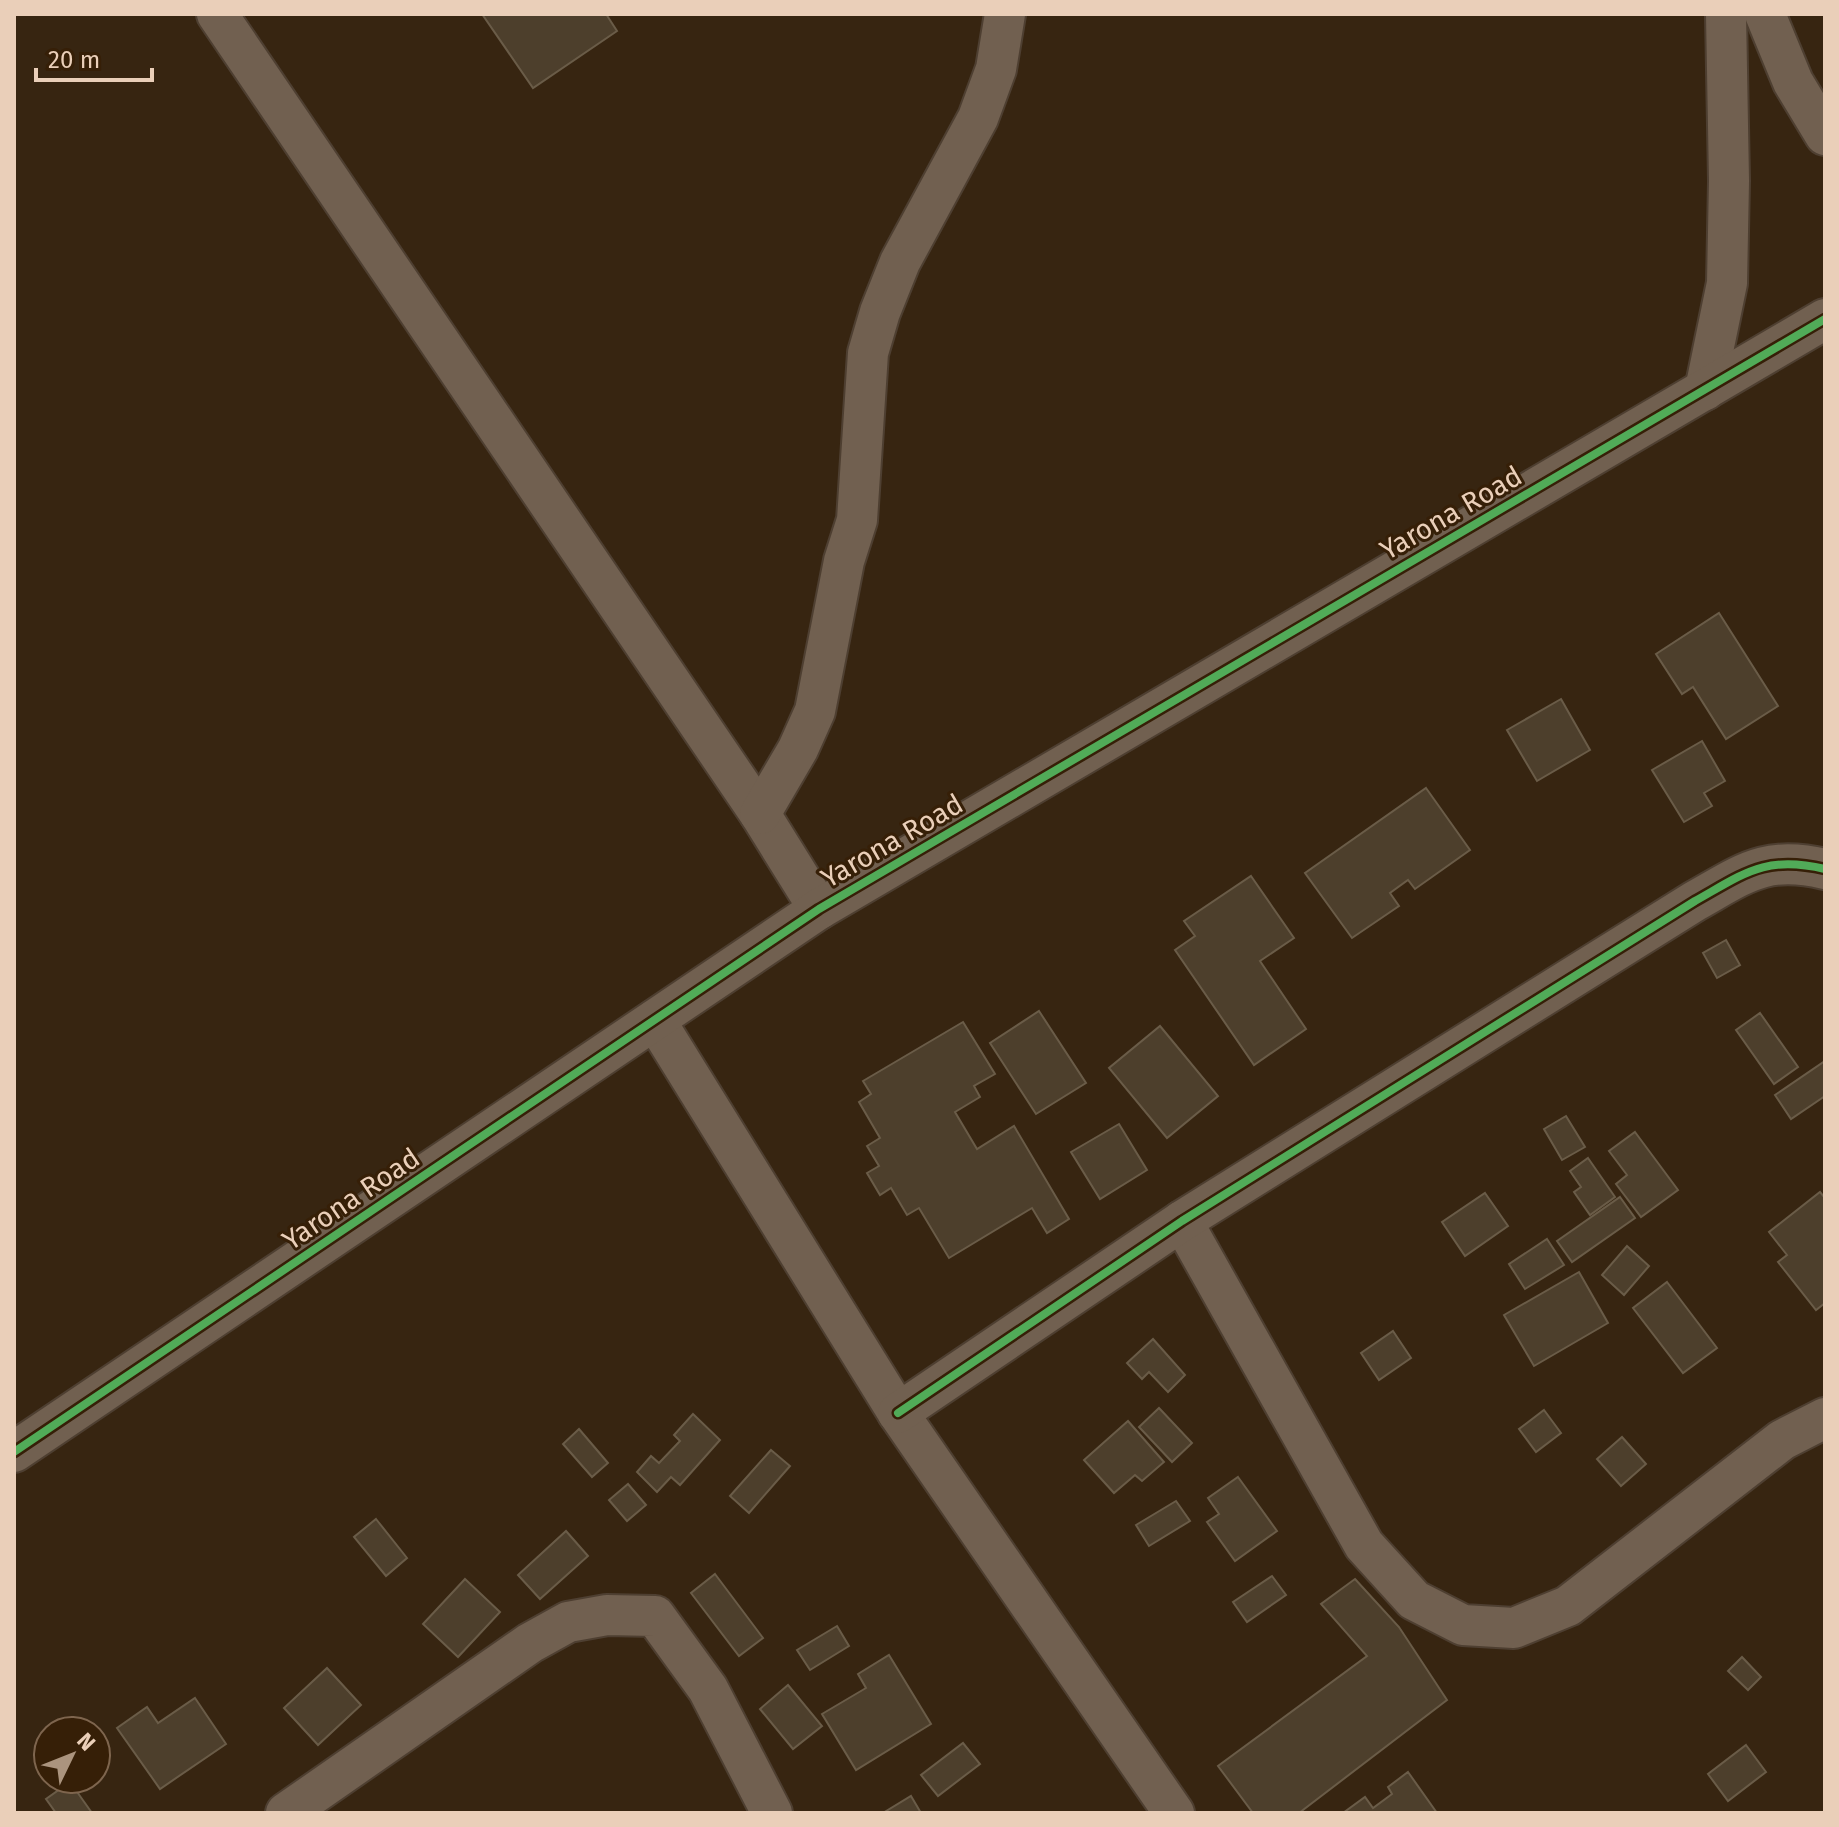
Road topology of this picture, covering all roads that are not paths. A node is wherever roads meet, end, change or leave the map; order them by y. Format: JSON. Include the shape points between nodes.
{"nodes":[{"id":1,"x":217,"y":14,"type":"edge"},
{"id":2,"x":1005,"y":14,"type":"edge"},
{"id":3,"x":1726,"y":14,"type":"edge"},
{"id":4,"x":1765,"y":14,"type":"edge"},
{"id":5,"x":1825,"y":135,"type":"edge"},
{"id":6,"x":1825,"y":319,"type":"edge"},
{"id":7,"x":1705,"y":390,"type":"junction"},
{"id":8,"x":760,"y":814,"type":"junction"},
{"id":9,"x":1825,"y":869,"type":"edge"},
{"id":10,"x":819,"y":909,"type":"junction"},
{"id":11,"x":655,"y":1020,"type":"junction"},
{"id":12,"x":1182,"y":1221,"type":"junction"},
{"id":13,"x":898,"y":1413,"type":"junction"},
{"id":14,"x":1825,"y":1418,"type":"edge"},
{"id":15,"x":14,"y":1452,"type":"edge"},
{"id":16,"x":286,"y":1813,"type":"edge"},
{"id":17,"x":772,"y":1813,"type":"edge"},
{"id":18,"x":1174,"y":1813,"type":"edge"}],
"edges":[{"from":1,"to":8,"type":"street"},
{"from":2,"to":8,"type":"street","via":[[996,69],[978,118],[900,262],[880,312],[868,353],[857,520],[815,711]]},
{"from":3,"to":7,"type":"street","via":[[1727,283]]},
{"from":4,"to":5,"type":"street","via":[[1793,82]]},
{"from":6,"to":7,"type":"street","name":"Yarona Road"},
{"from":7,"to":10,"type":"street","name":"Yarona Road"},
{"from":8,"to":10,"type":"street"},
{"from":9,"to":12,"type":"street","via":[[1798,863],[1755,868]]},
{"from":10,"to":11,"type":"street","name":"Yarona Road"},
{"from":11,"to":13,"type":"street"},
{"from":11,"to":15,"type":"street","name":"Yarona Road"},
{"from":12,"to":13,"type":"street"},
{"from":12,"to":14,"type":"street","via":[[1364,1545],[1414,1600],[1463,1625],[1514,1628],[1568,1606],[1782,1440]]},
{"from":13,"to":18,"type":"street"},
{"from":16,"to":17,"type":"street","via":[[530,1643],[568,1622],[607,1615],[655,1616],[708,1689]]}]}
